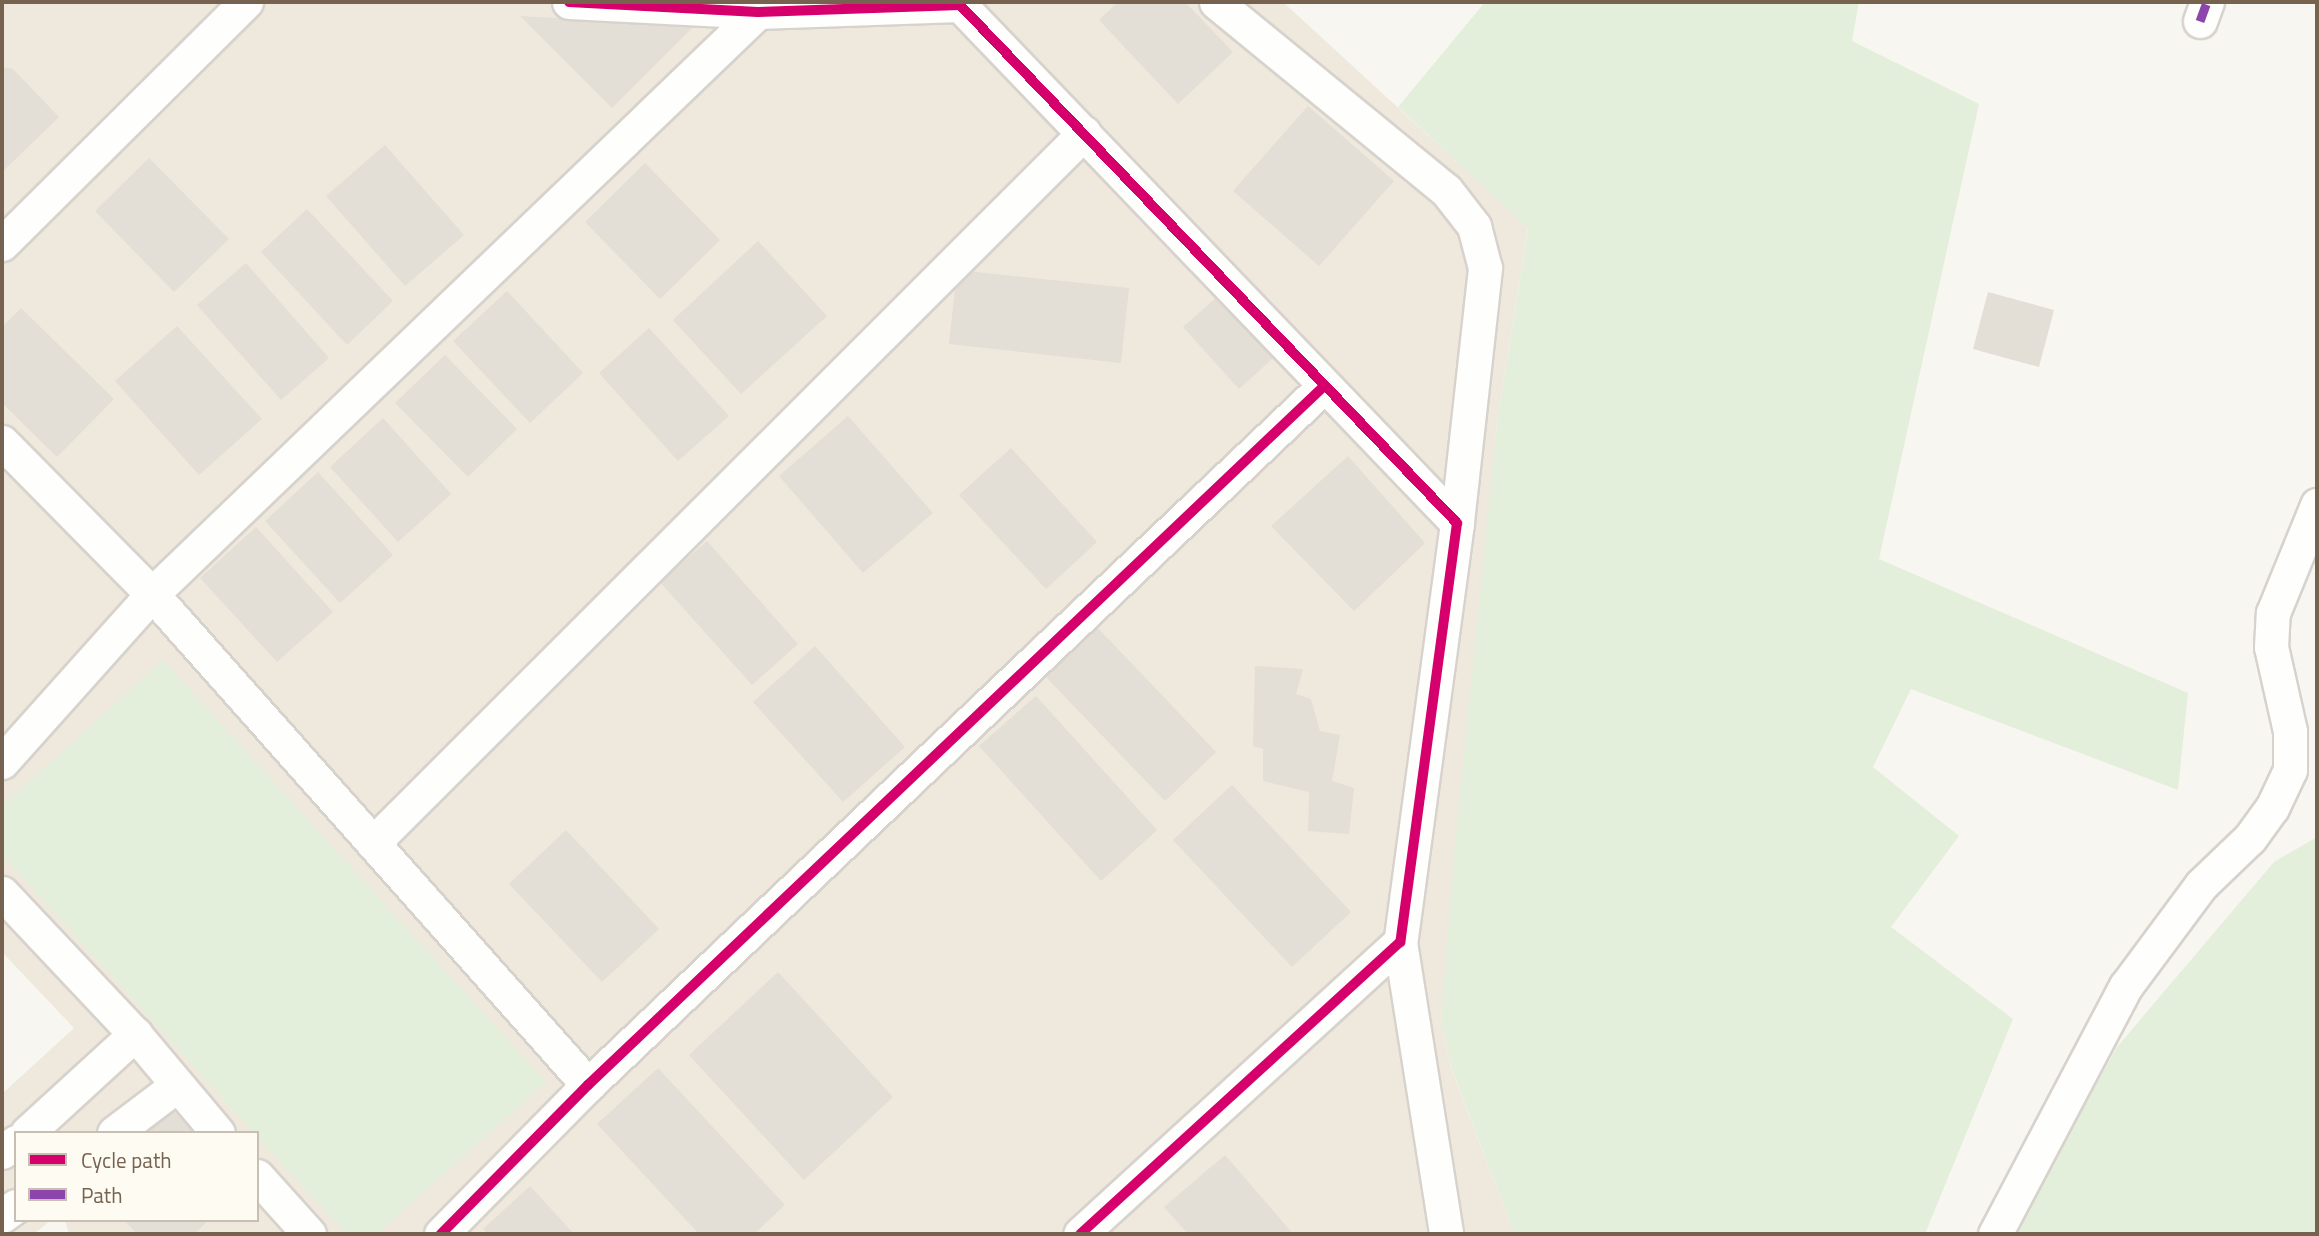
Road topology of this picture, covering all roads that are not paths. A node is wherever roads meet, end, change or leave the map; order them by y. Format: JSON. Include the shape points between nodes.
{"nodes":[{"id":1,"x":246,"y":2,"type":"edge"},
{"id":2,"x":569,"y":2,"type":"edge"},
{"id":3,"x":1216,"y":2,"type":"edge"},
{"id":4,"x":758,"y":12,"type":"junction"},
{"id":5,"x":1084,"y":132,"type":"junction"},
{"id":6,"x":2,"y":244,"type":"edge"},
{"id":7,"x":1324,"y":386,"type":"junction"},
{"id":8,"x":2,"y":442,"type":"edge"},
{"id":9,"x":2317,"y":506,"type":"edge"},
{"id":10,"x":1457,"y":523,"type":"junction"},
{"id":11,"x":152,"y":594,"type":"junction"},
{"id":12,"x":2,"y":761,"type":"edge"},
{"id":13,"x":373,"y":843,"type":"junction"},
{"id":14,"x":2,"y":893,"type":"edge"},
{"id":15,"x":1400,"y":942,"type":"junction"},
{"id":16,"x":135,"y":1034,"type":"junction"},
{"id":17,"x":176,"y":1086,"type":"junction"},
{"id":18,"x":588,"y":1086,"type":"junction"},
{"id":19,"x":29,"y":1131,"type":"edge"},
{"id":20,"x":117,"y":1131,"type":"edge"},
{"id":21,"x":216,"y":1131,"type":"edge"},
{"id":22,"x":259,"y":1178,"type":"edge"},
{"id":23,"x":309,"y":1234,"type":"edge"},
{"id":24,"x":441,"y":1234,"type":"edge"},
{"id":25,"x":1080,"y":1234,"type":"edge"},
{"id":26,"x":1446,"y":1234,"type":"edge"},
{"id":27,"x":1995,"y":1234,"type":"edge"}],
"edges":[{"from":1,"to":6,"type":"street"},
{"from":2,"to":4,"type":"street"},
{"from":3,"to":10,"type":"street","via":[[1446,190],[1474,226],[1485,268]]},
{"from":4,"to":5,"type":"street","via":[[960,5]]},
{"from":4,"to":11,"type":"street"},
{"from":5,"to":7,"type":"street"},
{"from":5,"to":13,"type":"street"},
{"from":7,"to":10,"type":"street"},
{"from":7,"to":18,"type":"street"},
{"from":8,"to":11,"type":"street"},
{"from":9,"to":27,"type":"street","via":[[2273,613],[2271,647],[2290,731],[2291,770],[2250,838],[2201,885],[2126,986]]},
{"from":10,"to":15,"type":"street"},
{"from":11,"to":12,"type":"street"},
{"from":11,"to":13,"type":"street"},
{"from":13,"to":18,"type":"street"},
{"from":14,"to":16,"type":"street"},
{"from":15,"to":25,"type":"street"},
{"from":15,"to":26,"type":"street"},
{"from":16,"to":17,"type":"street"},
{"from":16,"to":19,"type":"street"},
{"from":17,"to":20,"type":"street"},
{"from":17,"to":21,"type":"street"},
{"from":18,"to":24,"type":"street"},
{"from":22,"to":23,"type":"street"}]}
